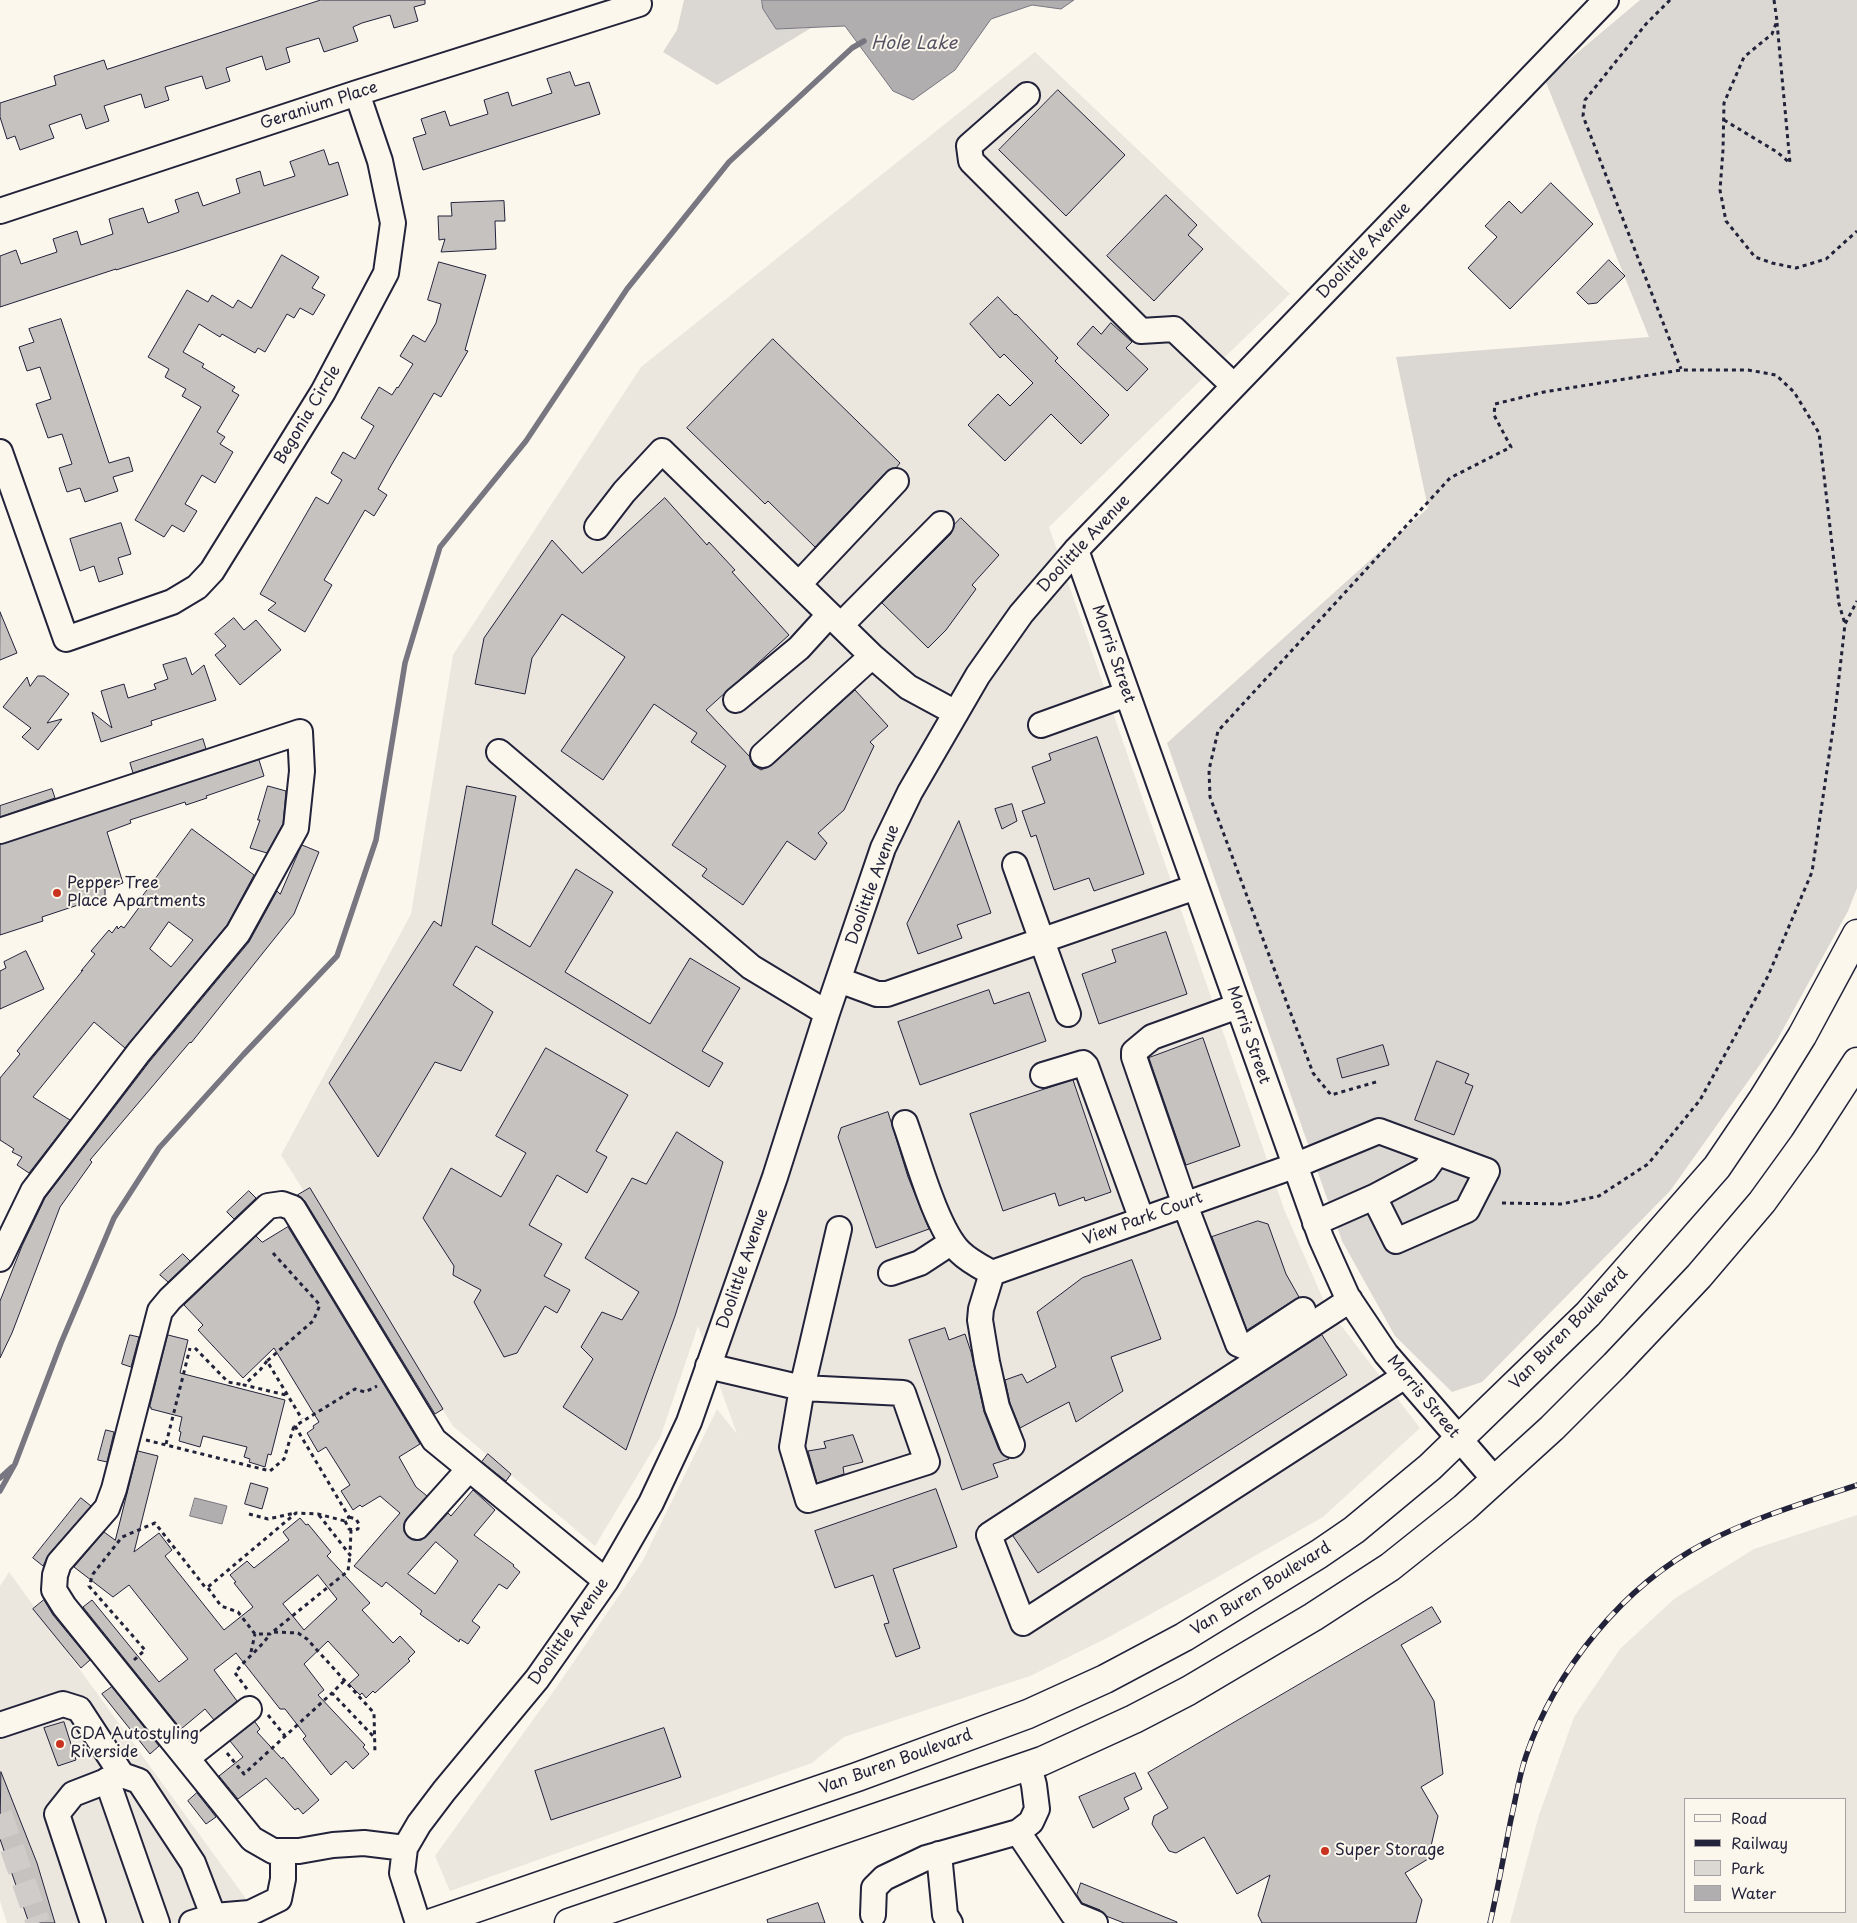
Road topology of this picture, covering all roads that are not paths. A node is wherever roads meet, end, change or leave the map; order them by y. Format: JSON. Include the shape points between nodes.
{"nodes":[{"id":1,"x":1606,"y":0,"type":"edge"},
{"id":2,"x":638,"y":4,"type":"dead end"},
{"id":3,"x":357,"y":94,"type":"junction"},
{"id":4,"x":1027,"y":95,"type":"dead end"},
{"id":5,"x":0,"y":211,"type":"edge"},
{"id":6,"x":1234,"y":386,"type":"junction"},
{"id":7,"x":0,"y":452,"type":"edge"},
{"id":8,"x":896,"y":480,"type":"dead end"},
{"id":9,"x":941,"y":524,"type":"dead end"},
{"id":10,"x":596,"y":527,"type":"dead end"},
{"id":11,"x":1076,"y":550,"type":"junction"},
{"id":12,"x":799,"y":584,"type":"junction"},
{"id":13,"x":835,"y":620,"type":"junction"},
{"id":14,"x":872,"y":656,"type":"junction"},
{"id":15,"x":1127,"y":694,"type":"junction"},
{"id":16,"x":736,"y":700,"type":"dead end"},
{"id":17,"x":956,"y":712,"type":"junction"},
{"id":18,"x":1041,"y":725,"type":"dead end"},
{"id":19,"x":498,"y":752,"type":"dead end"},
{"id":20,"x":763,"y":755,"type":"dead end"},
{"id":21,"x":0,"y":831,"type":"edge"},
{"id":22,"x":1015,"y":865,"type":"dead end"},
{"id":23,"x":1196,"y":887,"type":"junction"},
{"id":24,"x":1857,"y":934,"type":"edge"},
{"id":25,"x":1042,"y":940,"type":"junction"},
{"id":26,"x":839,"y":980,"type":"junction"},
{"id":27,"x":1238,"y":1006,"type":"junction"},
{"id":28,"x":827,"y":1013,"type":"junction"},
{"id":29,"x":1068,"y":1014,"type":"dead end"},
{"id":30,"x":1857,"y":1062,"type":"edge"},
{"id":31,"x":1042,"y":1075,"type":"dead end"},
{"id":32,"x":905,"y":1123,"type":"dead end"},
{"id":33,"x":1437,"y":1153,"type":"junction"},
{"id":34,"x":1294,"y":1166,"type":"junction"},
{"id":35,"x":1374,"y":1197,"type":"junction"},
{"id":36,"x":1184,"y":1205,"type":"junction"},
{"id":37,"x":1142,"y":1220,"type":"junction"},
{"id":38,"x":1315,"y":1223,"type":"junction"},
{"id":39,"x":839,"y":1229,"type":"dead end"},
{"id":40,"x":952,"y":1242,"type":"junction"},
{"id":41,"x":0,"y":1259,"type":"edge"},
{"id":42,"x":891,"y":1273,"type":"dead end"},
{"id":43,"x":992,"y":1273,"type":"junction"},
{"id":44,"x":1350,"y":1300,"type":"junction"},
{"id":45,"x":1303,"y":1310,"type":"dead end"},
{"id":46,"x":708,"y":1366,"type":"junction"},
{"id":47,"x":1405,"y":1376,"type":"junction"},
{"id":48,"x":802,"y":1388,"type":"junction"},
{"id":49,"x":1459,"y":1440,"type":"junction"},
{"id":50,"x":1012,"y":1445,"type":"dead end"},
{"id":51,"x":469,"y":1469,"type":"junction"},
{"id":52,"x":1495,"y":1480,"type":"junction"},
{"id":53,"x":418,"y":1527,"type":"dead end"},
{"id":54,"x":606,"y":1581,"type":"junction"},
{"id":55,"x":254,"y":1704,"type":"road end"},
{"id":56,"x":0,"y":1725,"type":"edge"},
{"id":57,"x":186,"y":1758,"type":"junction"},
{"id":58,"x":1029,"y":1766,"type":"junction"},
{"id":59,"x":115,"y":1777,"type":"junction"},
{"id":60,"x":1018,"y":1832,"type":"junction"},
{"id":61,"x":405,"y":1848,"type":"junction"},
{"id":62,"x":283,"y":1852,"type":"junction"},
{"id":63,"x":939,"y":1854,"type":"junction"},
{"id":64,"x":873,"y":1915,"type":"dead end"},
{"id":65,"x":215,"y":1919,"type":"edge"},
{"id":66,"x":93,"y":1923,"type":"edge"},
{"id":67,"x":157,"y":1923,"type":"edge"},
{"id":68,"x":192,"y":1923,"type":"edge"},
{"id":69,"x":418,"y":1923,"type":"edge"},
{"id":70,"x":432,"y":1923,"type":"edge"},
{"id":71,"x":569,"y":1923,"type":"edge"},
{"id":72,"x":950,"y":1923,"type":"edge"},
{"id":73,"x":1095,"y":1923,"type":"edge"}],
"edges":[{"from":1,"to":6,"type":"street","name":"Doolittle Avenue"},
{"from":2,"to":3,"type":"street","name":"Geranium Place"},
{"from":3,"to":5,"type":"street","name":"Geranium Place"},
{"from":3,"to":7,"type":"street","name":"Begonia Circle","via":[[380,161],[393,223],[386,273],[323,392],[212,571],[198,587],[172,602],[66,639]]},
{"from":4,"to":6,"type":"street","via":[[969,146],[971,161],[1141,331],[1174,329]]},
{"from":6,"to":11,"type":"street","name":"Doolittle Avenue"},
{"from":8,"to":12,"type":"street"},
{"from":9,"to":13,"type":"street"},
{"from":10,"to":12,"type":"street","via":[[662,451]]},
{"from":11,"to":15,"type":"street","name":"Morris Street"},
{"from":11,"to":17,"type":"street","name":"Doolittle Avenue","via":[[1021,614]]},
{"from":12,"to":13,"type":"street"},
{"from":13,"to":14,"type":"street"},
{"from":13,"to":16,"type":"street"},
{"from":14,"to":17,"type":"street","via":[[908,687]]},
{"from":14,"to":20,"type":"street"},
{"from":15,"to":18,"type":"street"},
{"from":15,"to":23,"type":"street","name":"Morris Street"},
{"from":17,"to":26,"type":"street","name":"Doolittle Avenue","via":[[910,792],[883,848]]},
{"from":19,"to":28,"type":"street","via":[[751,968]]},
{"from":21,"to":41,"type":"street","via":[[300,732],[302,771],[296,828],[238,933],[139,1052],[33,1191]]},
{"from":22,"to":25,"type":"street"},
{"from":23,"to":25,"type":"street"},
{"from":23,"to":27,"type":"street","name":"Morris Street"},
{"from":24,"to":49,"type":"main road","name":"Van Buren Boulevard","via":[[1797,1044],[1717,1166],[1588,1314]]},
{"from":25,"to":26,"type":"street","via":[[887,994],[877,994]]},
{"from":25,"to":29,"type":"street"},
{"from":26,"to":28,"type":"street","name":"Doolittle Avenue"},
{"from":27,"to":34,"type":"street","name":"Morris Street"},
{"from":27,"to":36,"type":"street","via":[[1152,1037],[1134,1052]]},
{"from":28,"to":46,"type":"street","name":"Doolittle Avenue","via":[[775,1177]]},
{"from":30,"to":52,"type":"main road","via":[[1762,1202],[1699,1276],[1552,1428]]},
{"from":31,"to":37,"type":"street","via":[[1076,1063],[1086,1066]]},
{"from":32,"to":40,"type":"street","via":[[944,1230]]},
{"from":33,"to":34,"type":"street","name":"View Park Court","via":[[1379,1131]]},
{"from":33,"to":35,"type":"street","via":[[1425,1170]]},
{"from":33,"to":35,"type":"street","name":"View Park Court","via":[[1487,1171],[1467,1210],[1396,1242]]},
{"from":34,"to":36,"type":"street","name":"View Park Court"},
{"from":34,"to":38,"type":"street","name":"Morris Street"},
{"from":35,"to":38,"type":"street"},
{"from":36,"to":37,"type":"street","name":"View Park Court"},
{"from":36,"to":45,"type":"street","via":[[1238,1344],[1250,1345]]},
{"from":37,"to":43,"type":"street","name":"View Park Court"},
{"from":38,"to":44,"type":"street","name":"Morris Street"},
{"from":39,"to":48,"type":"street"},
{"from":40,"to":42,"type":"street","via":[[932,1257]]},
{"from":40,"to":43,"type":"street","via":[[972,1262]]},
{"from":43,"to":50,"type":"street","via":[[980,1320],[995,1399]]},
{"from":44,"to":47,"type":"street","name":"Morris Street"},
{"from":44,"to":47,"type":"street","via":[[989,1535],[1023,1623]]},
{"from":46,"to":48,"type":"street"},
{"from":46,"to":54,"type":"street","name":"Doolittle Avenue","via":[[689,1422],[651,1503]]},
{"from":47,"to":49,"type":"street","name":"Morris Street"},
{"from":48,"to":48,"type":"street","via":[[903,1393],[927,1462],[808,1500],[792,1447]]},
{"from":49,"to":52,"type":"street","name":"Morris Street"},
{"from":49,"to":70,"type":"main road","name":"Van Buren Boulevard","via":[[1374,1514],[1320,1554],[1184,1637],[1105,1679],[1028,1714],[857,1777]]},
{"from":51,"to":53,"type":"street"},
{"from":51,"to":54,"type":"street"},
{"from":51,"to":57,"type":"street","via":[[434,1440],[293,1208],[282,1204],[268,1206],[170,1299],[160,1310],[107,1508],[59,1563],[54,1590]]},
{"from":52,"to":58,"type":"main road","via":[[1390,1567],[1313,1618],[1157,1707]]},
{"from":54,"to":61,"type":"street","name":"Doolittle Avenue","via":[[538,1679],[418,1824]]},
{"from":55,"to":57,"type":"street"},
{"from":56,"to":59,"type":"street","via":[[63,1704],[79,1709]]},
{"from":57,"to":62,"type":"street","via":[[252,1839],[274,1851]]},
{"from":58,"to":60,"type":"street","via":[[1037,1809],[1031,1822]]},
{"from":58,"to":71,"type":"main road"},
{"from":59,"to":65,"type":"street","via":[[139,1781],[193,1863]]},
{"from":59,"to":66,"type":"street","via":[[73,1794],[57,1814]]},
{"from":59,"to":67,"type":"street"},
{"from":60,"to":63,"type":"street"},
{"from":60,"to":73,"type":"street","via":[[1073,1914]]},
{"from":61,"to":62,"type":"street","via":[[364,1843]]},
{"from":61,"to":69,"type":"street","name":"Doolittle Avenue","via":[[402,1873]]},
{"from":62,"to":65,"type":"street","via":[[279,1899],[250,1913]]},
{"from":63,"to":64,"type":"street","via":[[884,1878],[874,1888]]},
{"from":63,"to":72,"type":"street","via":[[945,1915]]},
{"from":65,"to":68,"type":"street"}]}
